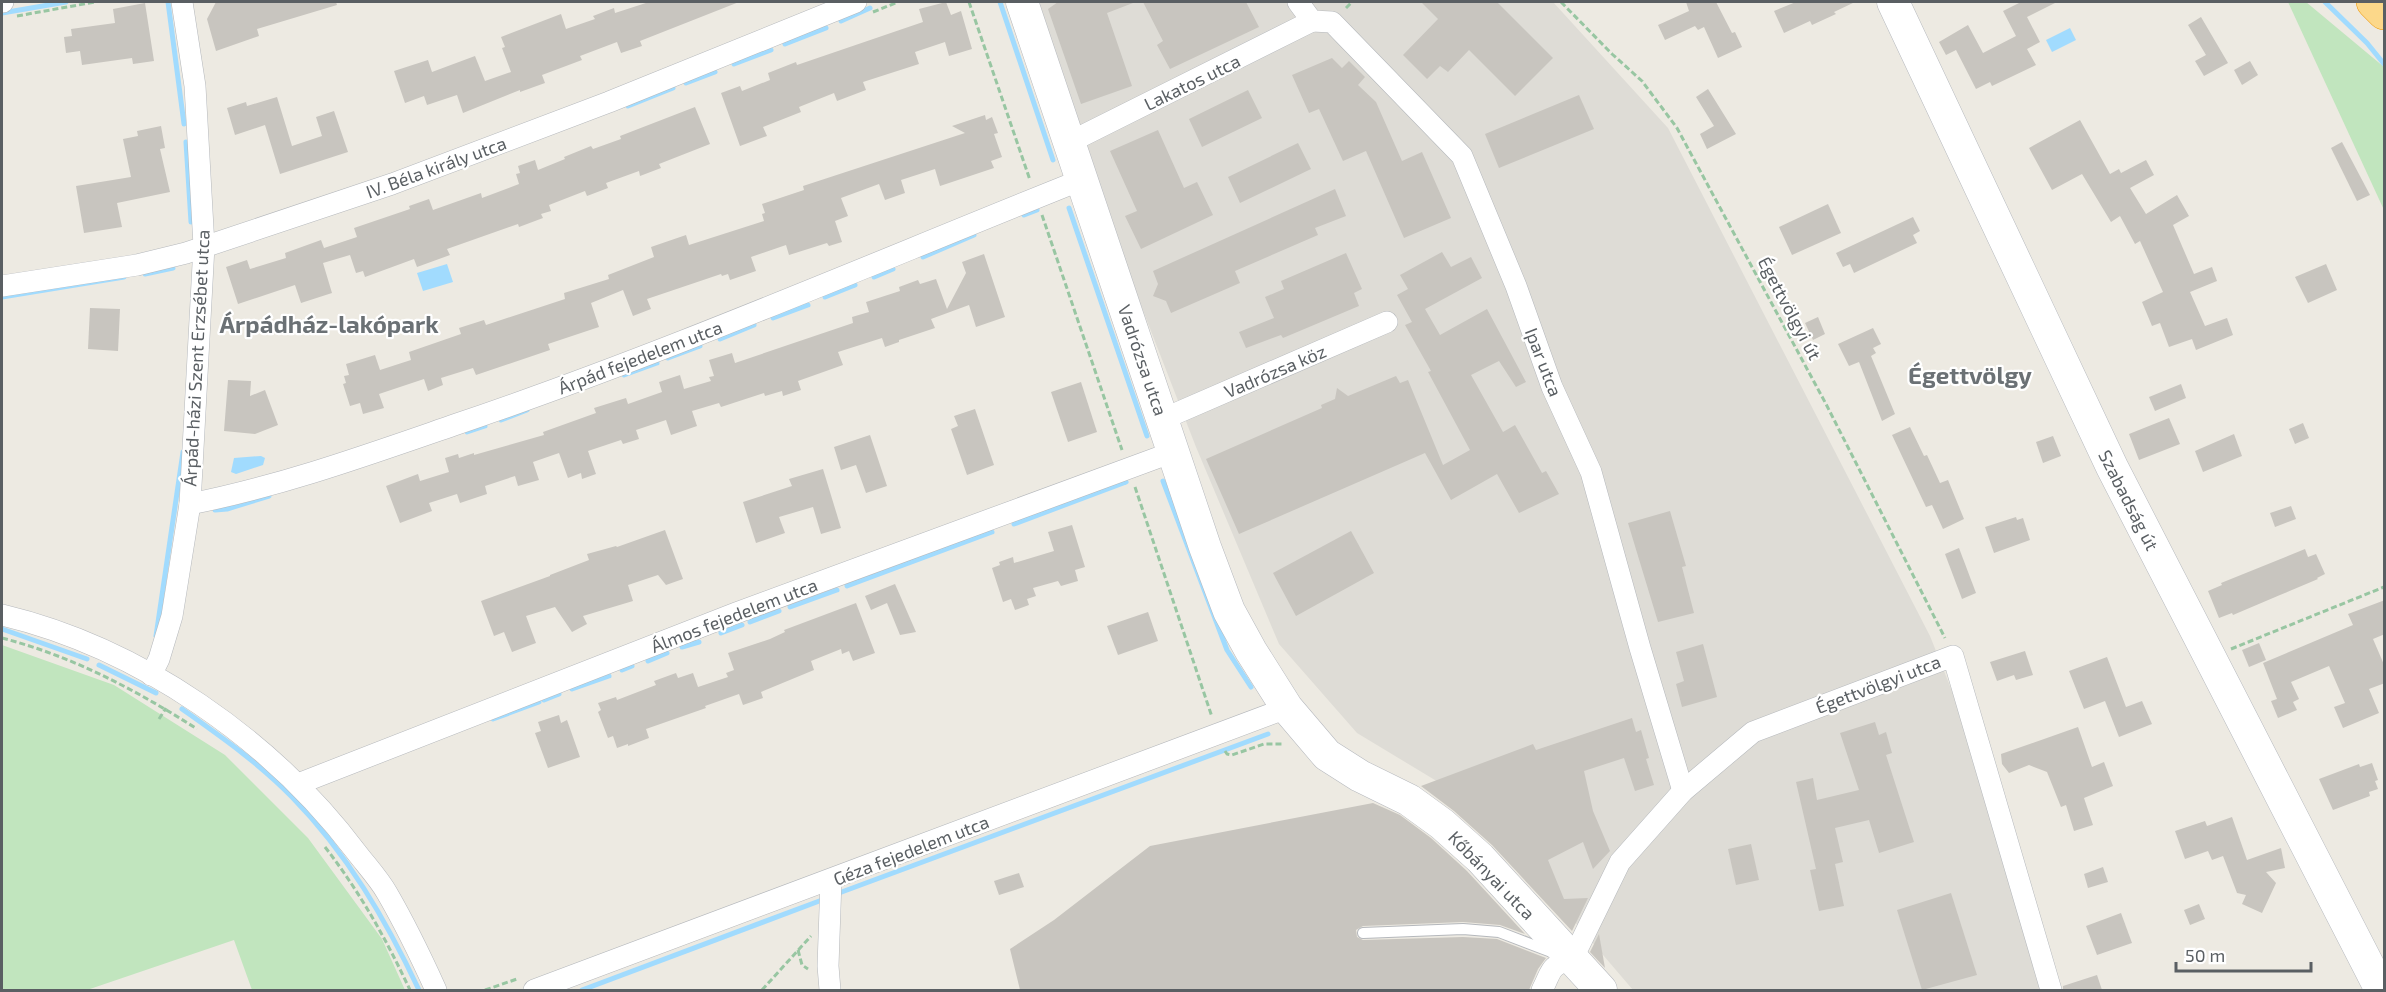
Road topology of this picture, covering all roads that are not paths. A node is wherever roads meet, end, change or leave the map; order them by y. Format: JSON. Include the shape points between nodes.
{"nodes":[{"id":1,"x":182,"y":2,"type":"edge"},
{"id":2,"x":856,"y":2,"type":"edge"},
{"id":3,"x":1022,"y":2,"type":"edge"},
{"id":4,"x":1298,"y":2,"type":"edge"},
{"id":5,"x":1893,"y":2,"type":"edge"},
{"id":6,"x":2373,"y":2,"type":"edge"},
{"id":7,"x":2385,"y":13,"type":"edge"},
{"id":8,"x":1312,"y":21,"type":"junction"},
{"id":9,"x":1070,"y":142,"type":"junction"},
{"id":10,"x":1081,"y":180,"type":"junction"},
{"id":11,"x":204,"y":246,"type":"junction"},
{"id":12,"x":2,"y":286,"type":"edge"},
{"id":13,"x":1387,"y":322,"type":"dead end"},
{"id":14,"x":1163,"y":419,"type":"junction"},
{"id":15,"x":1173,"y":452,"type":"junction"},
{"id":16,"x":190,"y":504,"type":"junction"},
{"id":17,"x":2,"y":615,"type":"edge"},
{"id":18,"x":151,"y":675,"type":"junction"},
{"id":19,"x":1287,"y":708,"type":"junction"},
{"id":20,"x":298,"y":784,"type":"junction"},
{"id":21,"x":1683,"y":791,"type":"junction"},
{"id":22,"x":831,"y":880,"type":"junction"},
{"id":23,"x":1363,"y":933,"type":"dead end"},
{"id":24,"x":1572,"y":960,"type":"junction"},
{"id":25,"x":1544,"y":989,"type":"edge"},
{"id":26,"x":436,"y":990,"type":"edge"},
{"id":27,"x":534,"y":990,"type":"edge"},
{"id":28,"x":830,"y":990,"type":"edge"},
{"id":29,"x":1601,"y":990,"type":"edge"},
{"id":30,"x":2051,"y":990,"type":"edge"},
{"id":31,"x":2381,"y":990,"type":"edge"}],
"edges":[{"from":1,"to":11,"type":"street","name":"Árpád-házi Szent Erzsébet utca","via":[[195,86]]},
{"from":2,"to":11,"type":"street","name":"IV. Béla király utca","via":[[392,184]]},
{"from":3,"to":9,"type":"street","name":"Vadrózsa utca"},
{"from":4,"to":8,"type":"street"},
{"from":5,"to":31,"type":"street","name":"Szabadság út","via":[[2112,467]]},
{"from":6,"to":7,"type":"highway"},
{"from":8,"to":9,"type":"street","name":"Lakatos utca"},
{"from":8,"to":21,"type":"street","name":"Ipar utca","via":[[1332,22],[1462,156],[1516,286],[1552,387],[1591,472]]},
{"from":9,"to":10,"type":"street","name":"Vadrózsa utca"},
{"from":10,"to":14,"type":"street","name":"Vadrózsa utca"},
{"from":10,"to":16,"type":"street","name":"Árpád fejedelem utca","via":[[709,331],[512,406],[318,471]]},
{"from":11,"to":12,"type":"street","name":"IV. Béla király utca","via":[[137,265]]},
{"from":11,"to":16,"type":"street","name":"Árpád-házi Szent Erzsébet utca"},
{"from":13,"to":14,"type":"street","name":"Vadrózsa köz"},
{"from":14,"to":15,"type":"street","name":"Vadrózsa utca"},
{"from":15,"to":19,"type":"street","name":"Vadrózsa utca","via":[[1229,611]]},
{"from":15,"to":20,"type":"street","name":"Álmos fejedelem utca","via":[[733,614]]},
{"from":16,"to":18,"type":"street","name":"Árpád-házi Szent Erzsébet utca","via":[[172,616]]},
{"from":17,"to":18,"type":"street","via":[[89,645]]},
{"from":18,"to":20,"type":"street","via":[[236,728]]},
{"from":19,"to":22,"type":"street","name":"Géza fejedelem utca"},
{"from":19,"to":24,"type":"street","name":"Kőbányai utca","via":[[1328,755],[1409,800],[1442,824],[1480,858]]},
{"from":20,"to":26,"type":"street","via":[[386,891]]},
{"from":21,"to":24,"type":"street","name":"Égettvölgyi utca","via":[[1620,862]]},
{"from":21,"to":30,"type":"street","name":"Égettvölgyi utca","via":[[1753,732],[1953,656]]},
{"from":22,"to":27,"type":"street","name":"Géza fejedelem utca"},
{"from":22,"to":28,"type":"street"},
{"from":23,"to":24,"type":"lane","via":[[1463,929],[1500,932]]},
{"from":24,"to":25,"type":"street","via":[[1552,968]]},
{"from":24,"to":29,"type":"street","name":"Kőbányai utca"}]}
